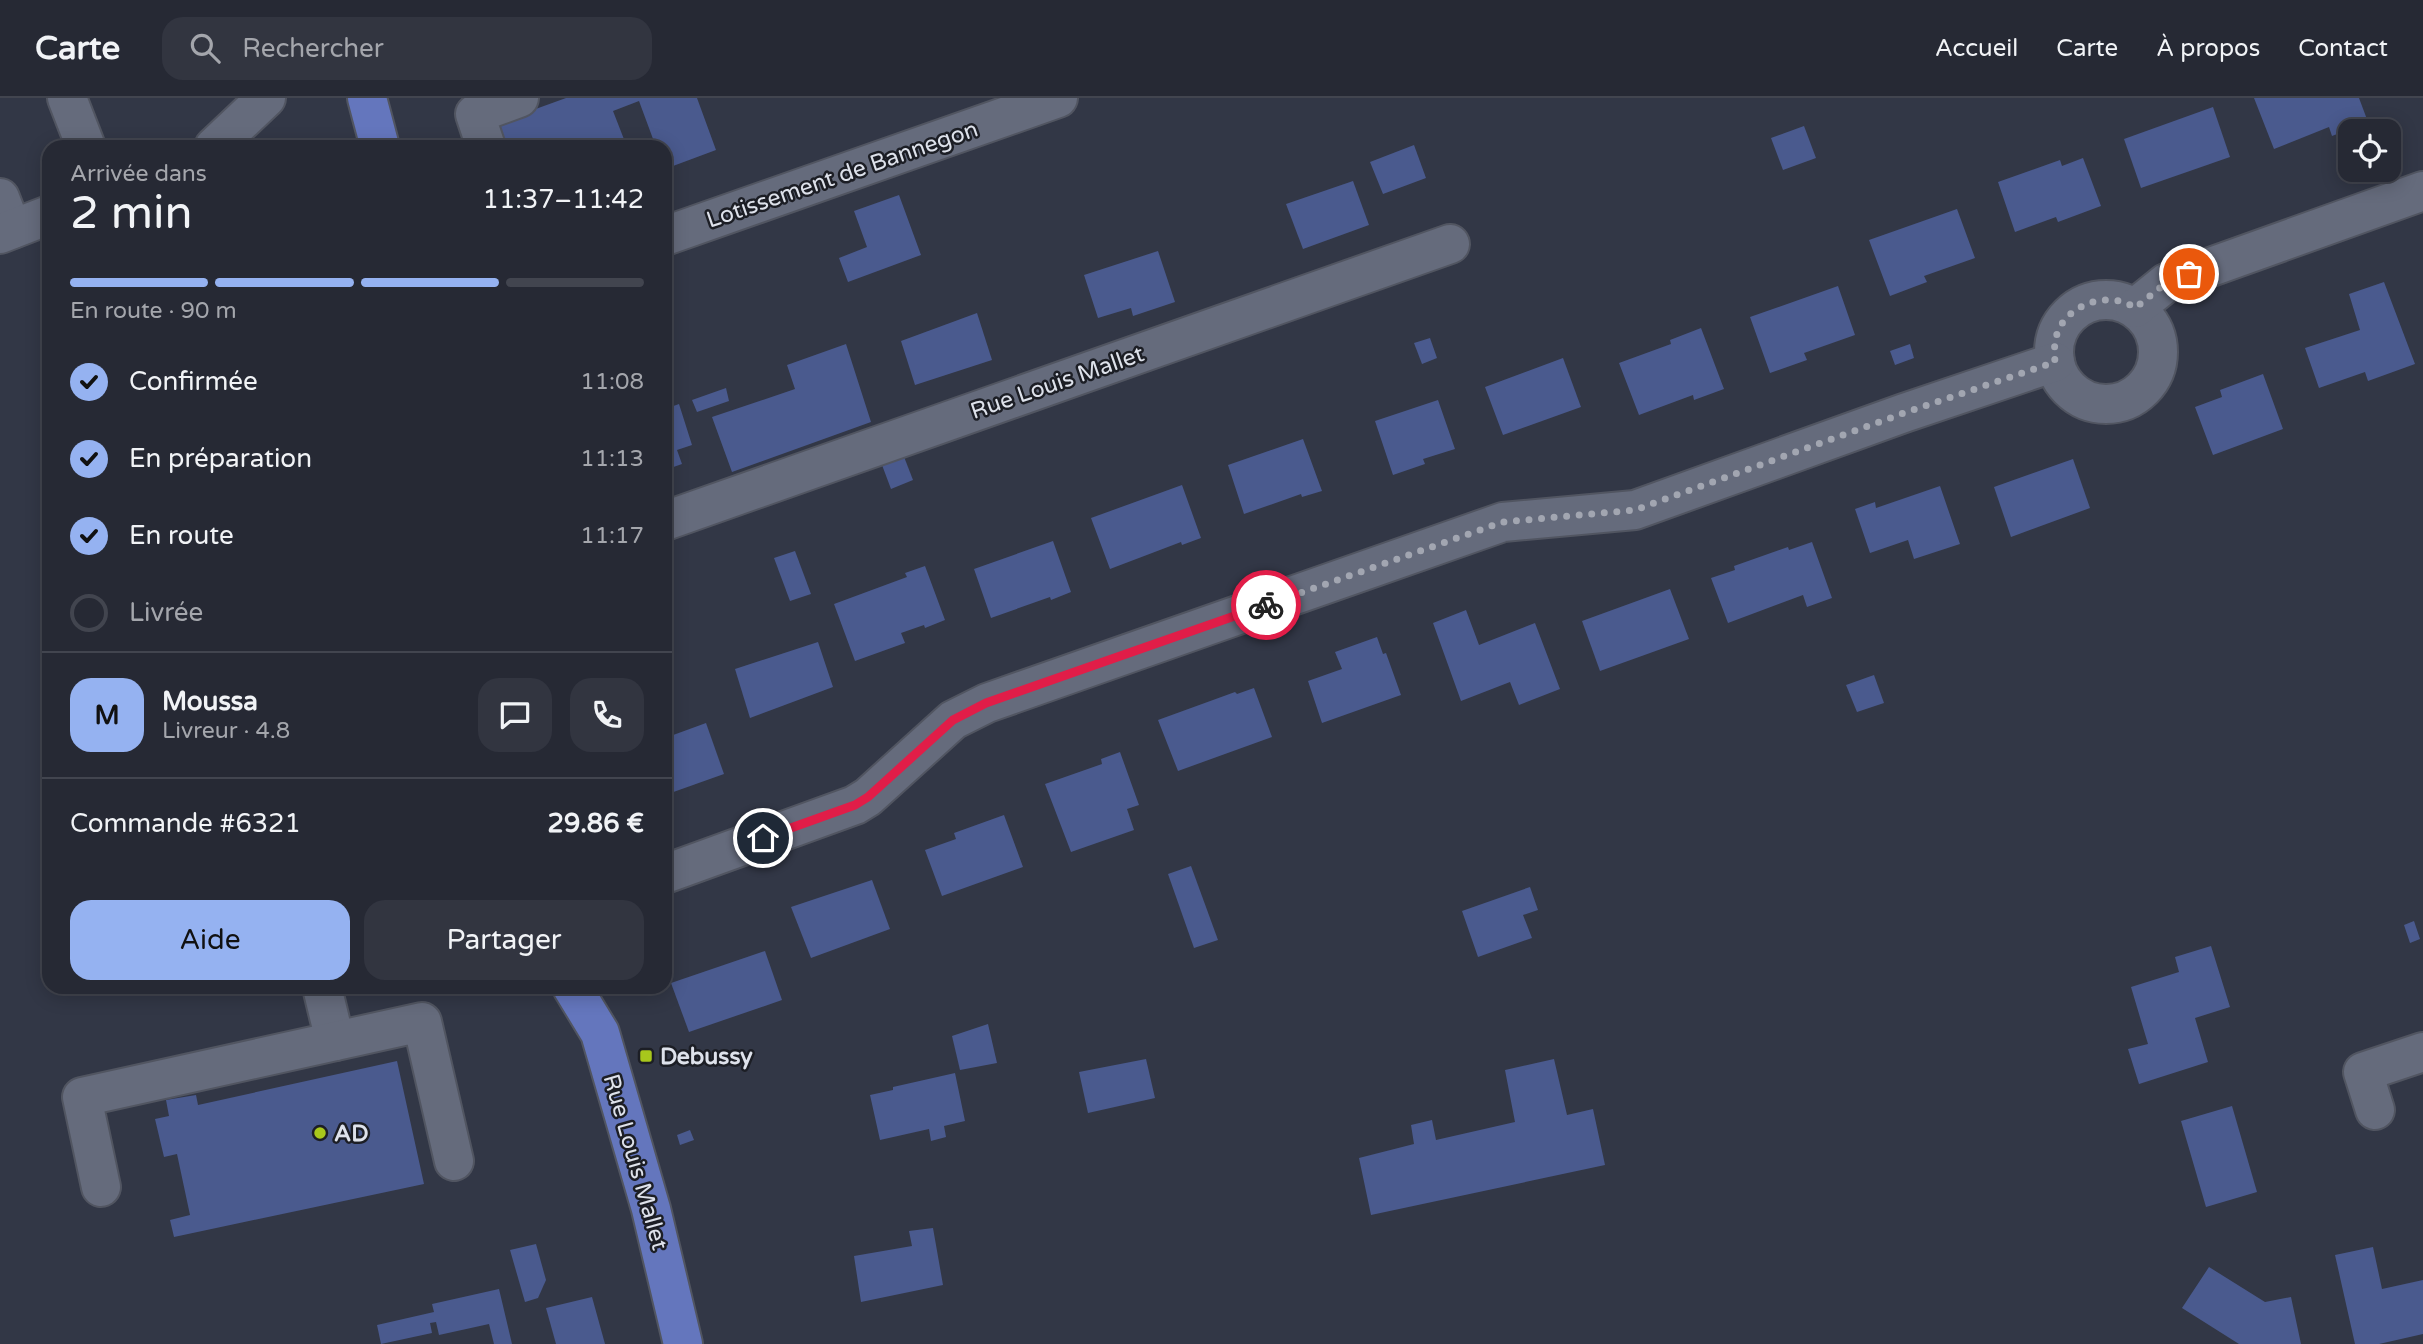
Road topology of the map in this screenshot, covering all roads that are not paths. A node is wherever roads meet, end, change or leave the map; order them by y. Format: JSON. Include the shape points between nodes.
{"nodes":[{"id":1,"x":67,"y":98,"type":"edge"},
{"id":2,"x":368,"y":98,"type":"edge"},
{"id":3,"x":519,"y":98,"type":"edge"},
{"id":4,"x":1058,"y":98,"type":"edge"},
{"id":5,"x":272,"y":99,"type":"edge"},
{"id":6,"x":83,"y":140,"type":"edge"},
{"id":7,"x":222,"y":140,"type":"edge"},
{"id":8,"x":378,"y":140,"type":"edge"},
{"id":9,"x":484,"y":140,"type":"edge"},
{"id":10,"x":2423,"y":191,"type":"edge"},
{"id":11,"x":42,"y":216,"type":"edge"},
{"id":12,"x":4,"y":220,"type":"edge"},
{"id":13,"x":672,"y":234,"type":"edge"},
{"id":14,"x":1450,"y":244,"type":"dead end"},
{"id":15,"x":2135,"y":308,"type":"junction"},
{"id":16,"x":2055,"y":362,"type":"junction"},
{"id":17,"x":672,"y":519,"type":"edge"},
{"id":18,"x":672,"y":871,"type":"edge"},
{"id":19,"x":324,"y":994,"type":"edge"},
{"id":20,"x":576,"y":994,"type":"edge"},
{"id":21,"x":335,"y":1041,"type":"junction"},
{"id":22,"x":2423,"y":1052,"type":"edge"},
{"id":23,"x":2375,"y":1110,"type":"dead end"},
{"id":24,"x":454,"y":1161,"type":"dead end"},
{"id":25,"x":101,"y":1187,"type":"dead end"},
{"id":26,"x":683,"y":1344,"type":"edge"}],
"edges":[{"from":1,"to":6,"type":"street"},
{"from":2,"to":8,"type":"main road"},
{"from":3,"to":9,"type":"street","via":[[475,114]]},
{"from":4,"to":13,"type":"street","name":"Lotissement de Bannegon"},
{"from":5,"to":7,"type":"street"},
{"from":10,"to":15,"type":"street","via":[[2166,283]]},
{"from":11,"to":12,"type":"street"},
{"from":14,"to":17,"type":"street","name":"Rue Louis Mallet"},
{"from":15,"to":16,"type":"street","via":[[2105,299],[2073,311],[2059,329]]},
{"from":15,"to":16,"type":"street","via":[[2148,318],[2158,342],[2145,390],[2126,402],[2100,405],[2081,399],[2067,387]]},
{"from":16,"to":18,"type":"street","via":[[1635,510],[1503,522],[986,703],[953,720],[855,805]]},
{"from":19,"to":21,"type":"street"},
{"from":20,"to":26,"type":"main road","name":"Rue Louis Mallet","via":[[600,1033],[651,1209]]},
{"from":21,"to":24,"type":"street","via":[[422,1022]]},
{"from":21,"to":25,"type":"street","via":[[82,1097]]},
{"from":22,"to":23,"type":"street","via":[[2363,1072]]}]}
